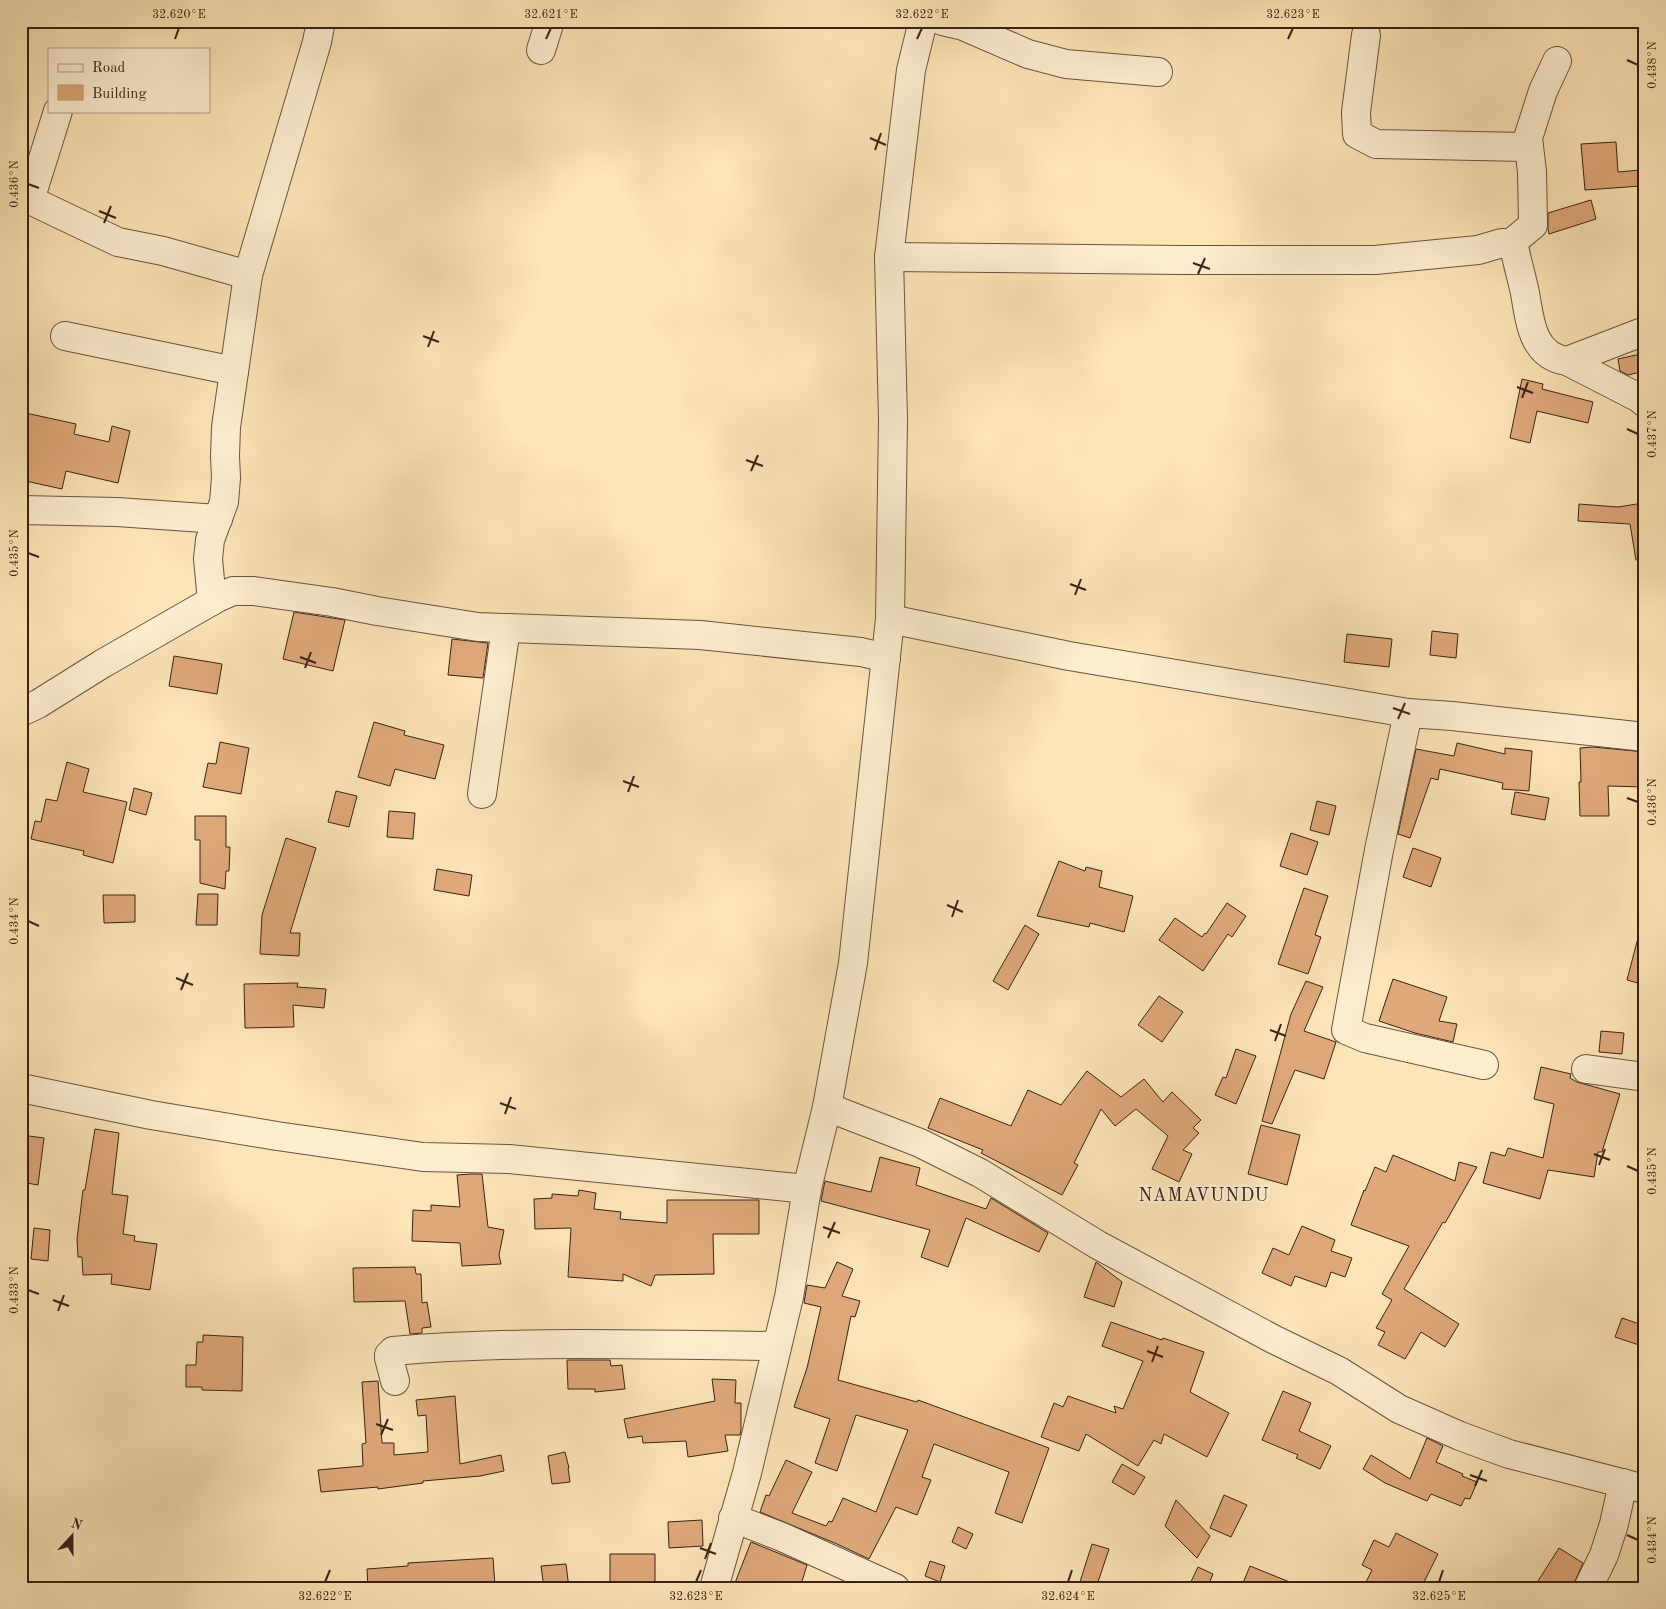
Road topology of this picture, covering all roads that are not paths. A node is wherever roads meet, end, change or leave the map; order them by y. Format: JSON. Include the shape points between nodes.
{"nodes":[{"id":1,"x":321,"y":21,"type":"edge"},
{"id":2,"x":550,"y":21,"type":"edge"},
{"id":3,"x":922,"y":21,"type":"edge"},
{"id":4,"x":942,"y":21,"type":"edge"},
{"id":5,"x":1366,"y":35,"type":"dead end"},
{"id":6,"x":541,"y":50,"type":"dead end"},
{"id":7,"x":1557,"y":60,"type":"dead end"},
{"id":8,"x":1158,"y":72,"type":"dead end"},
{"id":9,"x":58,"y":112,"type":"edge"},
{"id":10,"x":1529,"y":147,"type":"junction"},
{"id":11,"x":26,"y":200,"type":"edge"},
{"id":12,"x":1510,"y":244,"type":"junction"},
{"id":13,"x":889,"y":257,"type":"junction"},
{"id":14,"x":248,"y":275,"type":"junction"},
{"id":15,"x":1645,"y":331,"type":"edge"},
{"id":16,"x":65,"y":336,"type":"dead end"},
{"id":17,"x":1567,"y":361,"type":"junction"},
{"id":18,"x":234,"y":371,"type":"junction"},
{"id":19,"x":1645,"y":402,"type":"edge"},
{"id":20,"x":21,"y":510,"type":"edge"},
{"id":21,"x":218,"y":519,"type":"junction"},
{"id":22,"x":212,"y":601,"type":"junction"},
{"id":23,"x":890,"y":619,"type":"junction"},
{"id":24,"x":506,"y":628,"type":"junction"},
{"id":25,"x":886,"y":658,"type":"junction"},
{"id":26,"x":21,"y":712,"type":"edge"},
{"id":27,"x":1408,"y":713,"type":"junction"},
{"id":28,"x":1645,"y":737,"type":"edge"},
{"id":29,"x":482,"y":794,"type":"dead end"},
{"id":30,"x":1484,"y":1064,"type":"dead end"},
{"id":31,"x":1586,"y":1069,"type":"dead end"},
{"id":32,"x":1645,"y":1077,"type":"edge"},
{"id":33,"x":21,"y":1088,"type":"edge"},
{"id":34,"x":827,"y":1106,"type":"junction"},
{"id":35,"x":807,"y":1189,"type":"junction"},
{"id":36,"x":777,"y":1346,"type":"junction"},
{"id":37,"x":395,"y":1381,"type":"dead end"},
{"id":38,"x":1634,"y":1486,"type":"edge"},
{"id":39,"x":733,"y":1518,"type":"junction"},
{"id":40,"x":714,"y":1588,"type":"edge"},
{"id":41,"x":895,"y":1588,"type":"edge"},
{"id":42,"x":1588,"y":1588,"type":"edge"}],
"edges":[{"from":1,"to":14,"type":"street"},
{"from":2,"to":6,"type":"street"},
{"from":3,"to":13,"type":"street","via":[[911,70]]},
{"from":4,"to":8,"type":"street","via":[[963,26],[1028,54],[1066,64]]},
{"from":5,"to":10,"type":"street","via":[[1356,112],[1357,134],[1376,144]]},
{"from":7,"to":10,"type":"street","via":[[1533,120]]},
{"from":9,"to":11,"type":"street"},
{"from":10,"to":12,"type":"street","via":[[1533,225]]},
{"from":11,"to":14,"type":"street","via":[[118,242]]},
{"from":12,"to":13,"type":"street","via":[[1375,260]]},
{"from":12,"to":17,"type":"street","via":[[1515,251],[1532,333],[1543,349],[1558,360]]},
{"from":13,"to":23,"type":"street","via":[[893,420]]},
{"from":14,"to":18,"type":"street"},
{"from":15,"to":17,"type":"street"},
{"from":16,"to":18,"type":"street"},
{"from":17,"to":19,"type":"street"},
{"from":18,"to":21,"type":"street","via":[[226,427],[224,502]]},
{"from":20,"to":21,"type":"street","via":[[144,513]]},
{"from":21,"to":22,"type":"street","via":[[210,540],[208,559]]},
{"from":22,"to":24,"type":"street","via":[[233,591],[254,591],[478,627]]},
{"from":22,"to":26,"type":"street"},
{"from":23,"to":25,"type":"street"},
{"from":23,"to":27,"type":"street","via":[[1069,656]]},
{"from":24,"to":25,"type":"street","via":[[700,635],[861,652]]},
{"from":24,"to":29,"type":"street"},
{"from":25,"to":34,"type":"street","via":[[853,963]]},
{"from":27,"to":28,"type":"street"},
{"from":27,"to":30,"type":"street","via":[[1346,1030],[1365,1038]]},
{"from":31,"to":32,"type":"street"},
{"from":33,"to":35,"type":"street","via":[[267,1135],[423,1156],[509,1159]]},
{"from":34,"to":35,"type":"street"},
{"from":34,"to":38,"type":"street","via":[[920,1143],[980,1172],[1098,1245],[1339,1371],[1399,1409],[1510,1454]]},
{"from":35,"to":36,"type":"street","via":[[789,1297]]},
{"from":36,"to":37,"type":"street","via":[[536,1344],[393,1351],[389,1358]]},
{"from":36,"to":39,"type":"street"},
{"from":38,"to":42,"type":"street","via":[[1614,1524]]},
{"from":39,"to":40,"type":"street"},
{"from":39,"to":41,"type":"street"}]}
